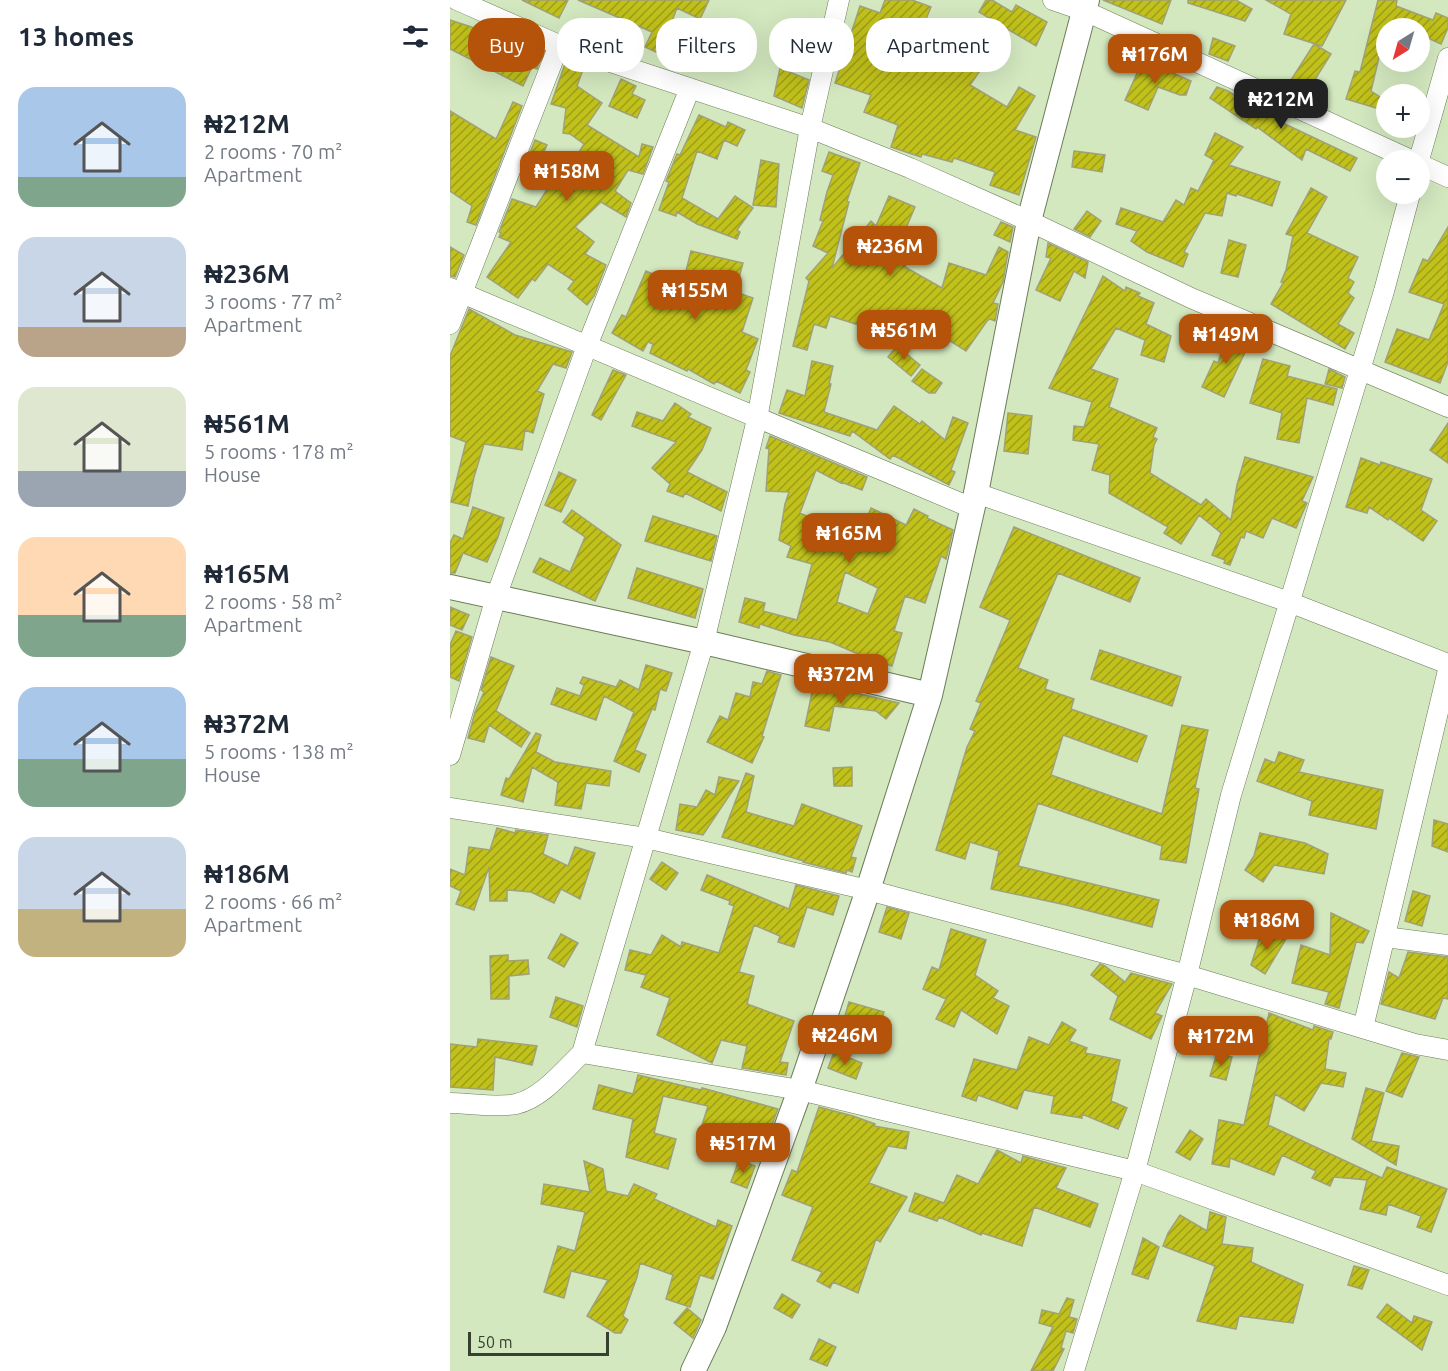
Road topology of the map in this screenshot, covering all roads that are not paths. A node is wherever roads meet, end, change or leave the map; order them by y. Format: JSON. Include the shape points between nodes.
{"nodes":[{"id":1,"x":839,"y":0,"type":"edge"},
{"id":2,"x":1053,"y":0,"type":"edge"},
{"id":3,"x":464,"y":2,"type":"edge"},
{"id":4,"x":1086,"y":5,"type":"edge"},
{"id":5,"x":557,"y":44,"type":"edge"},
{"id":6,"x":557,"y":50,"type":"edge"},
{"id":7,"x":1448,"y":58,"type":"edge"},
{"id":8,"x":641,"y":72,"type":"edge"},
{"id":9,"x":690,"y":88,"type":"junction"},
{"id":10,"x":810,"y":128,"type":"junction"},
{"id":11,"x":1390,"y":150,"type":"edge"},
{"id":12,"x":1422,"y":150,"type":"edge"},
{"id":13,"x":1430,"y":168,"type":"edge"},
{"id":14,"x":1448,"y":177,"type":"edge"},
{"id":15,"x":1407,"y":204,"type":"edge"},
{"id":16,"x":1029,"y":220,"type":"junction"},
{"id":17,"x":455,"y":291,"type":"edge"},
{"id":18,"x":450,"y":324,"type":"edge"},
{"id":19,"x":587,"y":346,"type":"junction"},
{"id":20,"x":1359,"y":370,"type":"junction"},
{"id":21,"x":1448,"y":407,"type":"edge"},
{"id":22,"x":757,"y":419,"type":"junction"},
{"id":23,"x":974,"y":501,"type":"junction"},
{"id":24,"x":450,"y":587,"type":"edge"},
{"id":25,"x":496,"y":597,"type":"junction"},
{"id":26,"x":1289,"y":602,"type":"junction"},
{"id":27,"x":704,"y":642,"type":"junction"},
{"id":28,"x":1448,"y":664,"type":"edge"},
{"id":29,"x":1448,"y":670,"type":"edge"},
{"id":30,"x":930,"y":696,"type":"junction"},
{"id":31,"x":450,"y":755,"type":"edge"},
{"id":32,"x":450,"y":808,"type":"edge"},
{"id":33,"x":646,"y":838,"type":"junction"},
{"id":34,"x":868,"y":890,"type":"junction"},
{"id":35,"x":1385,"y":937,"type":"junction"},
{"id":36,"x":1448,"y":945,"type":"edge"},
{"id":37,"x":1187,"y":975,"type":"junction"},
{"id":38,"x":1363,"y":1028,"type":"junction"},
{"id":39,"x":1448,"y":1050,"type":"edge"},
{"id":40,"x":582,"y":1053,"type":"junction"},
{"id":41,"x":800,"y":1090,"type":"junction"},
{"id":42,"x":450,"y":1103,"type":"edge"},
{"id":43,"x":1135,"y":1171,"type":"junction"},
{"id":44,"x":1448,"y":1285,"type":"edge"},
{"id":45,"x":693,"y":1371,"type":"edge"},
{"id":46,"x":1074,"y":1371,"type":"edge"}],
"edges":[{"from":1,"to":10,"type":"street"},
{"from":2,"to":4,"type":"street"},
{"from":3,"to":5,"type":"street"},
{"from":4,"to":11,"type":"street"},
{"from":4,"to":16,"type":"street"},
{"from":6,"to":17,"type":"street"},
{"from":7,"to":12,"type":"street"},
{"from":8,"to":9,"type":"street"},
{"from":9,"to":10,"type":"street"},
{"from":9,"to":19,"type":"street"},
{"from":10,"to":16,"type":"street"},
{"from":10,"to":22,"type":"street"},
{"from":13,"to":14,"type":"street"},
{"from":15,"to":20,"type":"street"},
{"from":16,"to":20,"type":"street","via":[[1191,298]]},
{"from":16,"to":23,"type":"street"},
{"from":17,"to":18,"type":"street"},
{"from":17,"to":19,"type":"street"},
{"from":19,"to":22,"type":"street"},
{"from":19,"to":25,"type":"street"},
{"from":20,"to":21,"type":"street"},
{"from":20,"to":26,"type":"street"},
{"from":22,"to":23,"type":"street"},
{"from":22,"to":27,"type":"street"},
{"from":23,"to":26,"type":"street"},
{"from":23,"to":30,"type":"street"},
{"from":24,"to":25,"type":"street"},
{"from":25,"to":27,"type":"street"},
{"from":25,"to":31,"type":"street"},
{"from":26,"to":28,"type":"street"},
{"from":26,"to":37,"type":"street","via":[[1231,795]]},
{"from":27,"to":30,"type":"street"},
{"from":27,"to":33,"type":"street"},
{"from":29,"to":35,"type":"street"},
{"from":30,"to":34,"type":"street"},
{"from":32,"to":33,"type":"street"},
{"from":33,"to":34,"type":"street"},
{"from":33,"to":40,"type":"street"},
{"from":34,"to":37,"type":"street"},
{"from":34,"to":41,"type":"street"},
{"from":35,"to":36,"type":"street"},
{"from":35,"to":38,"type":"street"},
{"from":37,"to":38,"type":"street"},
{"from":37,"to":43,"type":"street"},
{"from":38,"to":39,"type":"street"},
{"from":40,"to":41,"type":"street"},
{"from":40,"to":42,"type":"street","via":[[529,1099],[514,1104]]},
{"from":41,"to":43,"type":"street"},
{"from":41,"to":45,"type":"street","via":[[714,1328]]},
{"from":43,"to":44,"type":"street"},
{"from":43,"to":46,"type":"street"}]}
